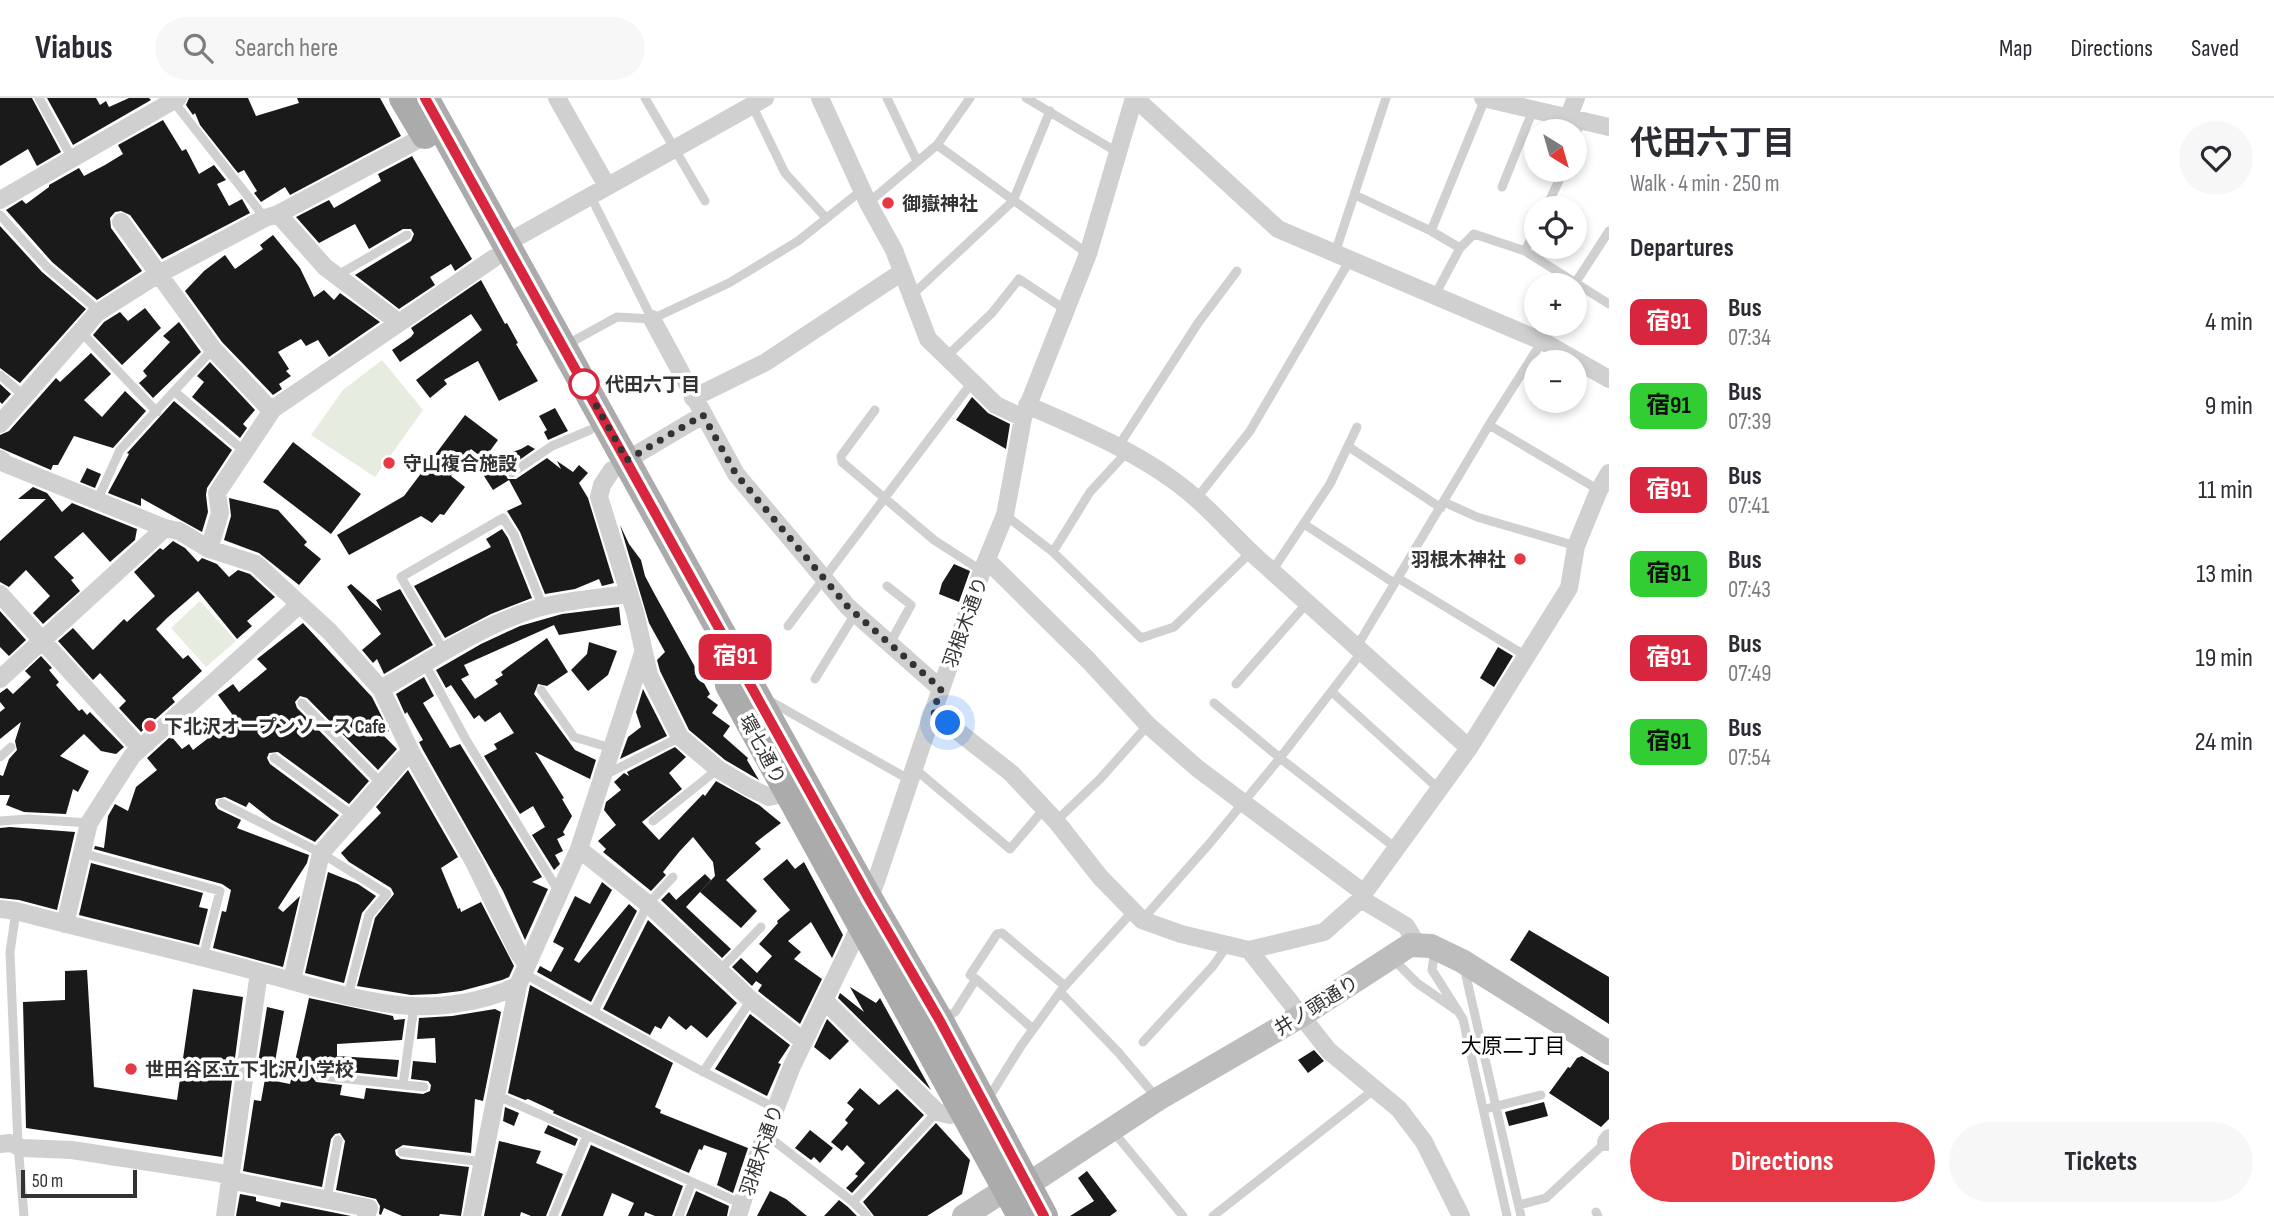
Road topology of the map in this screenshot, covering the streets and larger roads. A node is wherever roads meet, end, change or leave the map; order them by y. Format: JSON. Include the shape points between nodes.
{"nodes":[{"id":1,"x":420,"y":98,"type":"edge"},
{"id":2,"x":557,"y":98,"type":"edge"},
{"id":3,"x":820,"y":98,"type":"edge"},
{"id":4,"x":1135,"y":98,"type":"edge"},
{"id":5,"x":1484,"y":98,"type":"edge"},
{"id":6,"x":1576,"y":98,"type":"edge"},
{"id":7,"x":167,"y":101,"type":"edge"},
{"id":8,"x":759,"y":101,"type":"edge"},
{"id":9,"x":1557,"y":119,"type":"edge"},
{"id":10,"x":1575,"y":119,"type":"edge"},
{"id":11,"x":1587,"y":126,"type":"edge"},
{"id":12,"x":1609,"y":127,"type":"edge"},
{"id":13,"x":425,"y":136,"type":"junction"},
{"id":14,"x":607,"y":186,"type":"junction"},
{"id":15,"x":0,"y":200,"type":"edge"},
{"id":16,"x":272,"y":216,"type":"junction"},
{"id":17,"x":121,"y":222,"type":"dead end"},
{"id":18,"x":500,"y":251,"type":"junction"},
{"id":19,"x":902,"y":272,"type":"junction"},
{"id":20,"x":157,"y":275,"type":"junction"},
{"id":21,"x":652,"y":319,"type":"road end"},
{"id":22,"x":398,"y":322,"type":"junction"},
{"id":23,"x":1609,"y":379,"type":"edge"},
{"id":24,"x":694,"y":398,"type":"junction"},
{"id":25,"x":273,"y":409,"type":"junction"},
{"id":26,"x":1025,"y":411,"type":"junction"},
{"id":27,"x":703,"y":415,"type":"junction"},
{"id":28,"x":0,"y":424,"type":"edge"},
{"id":29,"x":0,"y":459,"type":"edge"},
{"id":30,"x":619,"y":465,"type":"junction"},
{"id":31,"x":1609,"y":473,"type":"edge"},
{"id":32,"x":165,"y":528,"type":"junction"},
{"id":33,"x":209,"y":549,"type":"junction"},
{"id":34,"x":985,"y":566,"type":"junction"},
{"id":35,"x":0,"y":594,"type":"edge"},
{"id":36,"x":628,"y":594,"type":"junction"},
{"id":37,"x":300,"y":604,"type":"junction"},
{"id":38,"x":43,"y":641,"type":"junction"},
{"id":39,"x":643,"y":653,"type":"junction"},
{"id":40,"x":0,"y":679,"type":"edge"},
{"id":41,"x":381,"y":689,"type":"junction"},
{"id":42,"x":941,"y":689,"type":"junction"},
{"id":43,"x":933,"y":712,"type":"junction"},
{"id":44,"x":140,"y":748,"type":"junction"},
{"id":45,"x":1469,"y":748,"type":"junction"},
{"id":46,"x":411,"y":754,"type":"junction"},
{"id":47,"x":787,"y":793,"type":"junction"},
{"id":48,"x":579,"y":849,"type":"junction"},
{"id":49,"x":1363,"y":896,"type":"junction"},
{"id":50,"x":8,"y":910,"type":"edge"},
{"id":51,"x":865,"y":911,"type":"junction"},
{"id":52,"x":65,"y":924,"type":"junction"},
{"id":53,"x":1426,"y":946,"type":"junction"},
{"id":54,"x":1249,"y":950,"type":"junction"},
{"id":55,"x":259,"y":972,"type":"junction"},
{"id":56,"x":523,"y":974,"type":"junction"},
{"id":57,"x":292,"y":980,"type":"junction"},
{"id":58,"x":824,"y":1000,"type":"junction"},
{"id":59,"x":1300,"y":1017,"type":"junction"},
{"id":60,"x":803,"y":1041,"type":"junction"},
{"id":61,"x":1609,"y":1053,"type":"edge"},
{"id":62,"x":960,"y":1107,"type":"junction"},
{"id":63,"x":9,"y":1145,"type":"edge"},
{"id":64,"x":231,"y":1177,"type":"junction"},
{"id":65,"x":1021,"y":1205,"type":"edge"},
{"id":66,"x":740,"y":1210,"type":"edge"},
{"id":67,"x":225,"y":1216,"type":"edge"},
{"id":68,"x":366,"y":1216,"type":"edge"},
{"id":69,"x":472,"y":1216,"type":"edge"},
{"id":70,"x":964,"y":1216,"type":"edge"},
{"id":71,"x":1461,"y":1216,"type":"edge"}],
"edges":[{"from":1,"to":13,"type":"main road","name":"環七通り"},
{"from":1,"to":18,"type":"main road","name":"環七通り"},
{"from":2,"to":14,"type":"street"},
{"from":3,"to":19,"type":"street"},
{"from":4,"to":23,"type":"street","via":[[1278,229],[1544,342]]},
{"from":4,"to":26,"type":"street","name":"羽根木通り","via":[[1088,254]]},
{"from":5,"to":9,"type":"street"},
{"from":6,"to":10,"type":"street"},
{"from":7,"to":15,"type":"street"},
{"from":8,"to":14,"type":"street"},
{"from":11,"to":12,"type":"street"},
{"from":13,"to":16,"type":"street"},
{"from":13,"to":18,"type":"main road","name":"環七通り"},
{"from":14,"to":18,"type":"street"},
{"from":16,"to":20,"type":"street"},
{"from":16,"to":22,"type":"street","via":[[325,267]]},
{"from":17,"to":20,"type":"street"},
{"from":18,"to":22,"type":"street"},
{"from":18,"to":30,"type":"main road","name":"環七通り","via":[[563,346]]},
{"from":18,"to":30,"type":"main road","name":"環七通り","via":[[590,430]]},
{"from":19,"to":24,"type":"street","via":[[766,362]]},
{"from":19,"to":26,"type":"street","via":[[928,340],[996,405]]},
{"from":20,"to":25,"type":"street","via":[[213,349]]},
{"from":20,"to":28,"type":"street","via":[[97,313]]},
{"from":21,"to":24,"type":"street"},
{"from":22,"to":25,"type":"street"},
{"from":24,"to":27,"type":"street"},
{"from":25,"to":33,"type":"street","via":[[217,493],[220,513]]},
{"from":26,"to":34,"type":"street","name":"羽根木通り","via":[[1005,515]]},
{"from":26,"to":45,"type":"street","via":[[1099,436],[1174,480]]},
{"from":27,"to":30,"type":"street"},
{"from":27,"to":42,"type":"street","via":[[736,474],[855,614]]},
{"from":29,"to":32,"type":"street"},
{"from":30,"to":36,"type":"street","via":[[602,485],[599,497]]},
{"from":30,"to":47,"type":"main road","name":"環七通り"},
{"from":30,"to":51,"type":"main road","name":"環七通り","via":[[755,692]]},
{"from":31,"to":45,"type":"street","via":[[1576,546],[1569,587]]},
{"from":32,"to":33,"type":"street"},
{"from":32,"to":38,"type":"street"},
{"from":33,"to":37,"type":"street","via":[[256,564]]},
{"from":34,"to":42,"type":"street","name":"羽根木通り"},
{"from":34,"to":49,"type":"street","via":[[1197,768]]},
{"from":35,"to":38,"type":"street"},
{"from":36,"to":39,"type":"street"},
{"from":36,"to":41,"type":"street","via":[[543,607],[475,632]]},
{"from":37,"to":41,"type":"street"},
{"from":37,"to":44,"type":"street"},
{"from":38,"to":40,"type":"street"},
{"from":38,"to":44,"type":"street"},
{"from":39,"to":47,"type":"street","via":[[661,703],[680,737],[747,787],[769,797]]},
{"from":39,"to":48,"type":"street"},
{"from":41,"to":46,"type":"street"},
{"from":42,"to":43,"type":"street","name":"羽根木通り"},
{"from":43,"to":51,"type":"street","name":"羽根木通り"},
{"from":43,"to":54,"type":"street","via":[[1011,774],[1137,916]]},
{"from":44,"to":52,"type":"street","via":[[89,823]]},
{"from":45,"to":49,"type":"street"},
{"from":46,"to":56,"type":"street","via":[[474,862]]},
{"from":46,"to":57,"type":"street","via":[[321,853]]},
{"from":47,"to":51,"type":"main road","name":"環七通り"},
{"from":48,"to":56,"type":"street"},
{"from":48,"to":60,"type":"street"},
{"from":49,"to":53,"type":"street"},
{"from":49,"to":54,"type":"street","via":[[1324,932]]},
{"from":50,"to":52,"type":"street"},
{"from":51,"to":58,"type":"street","name":"羽根木通り"},
{"from":51,"to":62,"type":"main road","name":"環七通り"},
{"from":51,"to":62,"type":"main road","name":"環七通り","via":[[940,1021]]},
{"from":52,"to":55,"type":"street"},
{"from":53,"to":59,"type":"main road","name":"井ノ頭通り","via":[[1405,947]]},
{"from":53,"to":61,"type":"main road","via":[[1462,961]]},
{"from":54,"to":59,"type":"street"},
{"from":55,"to":57,"type":"street"},
{"from":55,"to":64,"type":"street"},
{"from":56,"to":57,"type":"street","via":[[505,992],[477,1001],[414,1006],[382,1003]]},
{"from":56,"to":69,"type":"street"},
{"from":58,"to":60,"type":"street","name":"羽根木通り"},
{"from":58,"to":62,"type":"street"},
{"from":59,"to":65,"type":"main road","name":"井ノ頭通り","via":[[1111,1128]]},
{"from":59,"to":71,"type":"street","via":[[1329,1051],[1399,1109],[1424,1142]]},
{"from":60,"to":66,"type":"street","name":"羽根木通り"},
{"from":62,"to":65,"type":"main road","name":"環七通り"},
{"from":63,"to":64,"type":"street","via":[[85,1152]]},
{"from":64,"to":67,"type":"street"},
{"from":64,"to":68,"type":"street","via":[[369,1208]]},
{"from":65,"to":70,"type":"main road","name":"井ノ頭通り"}]}
